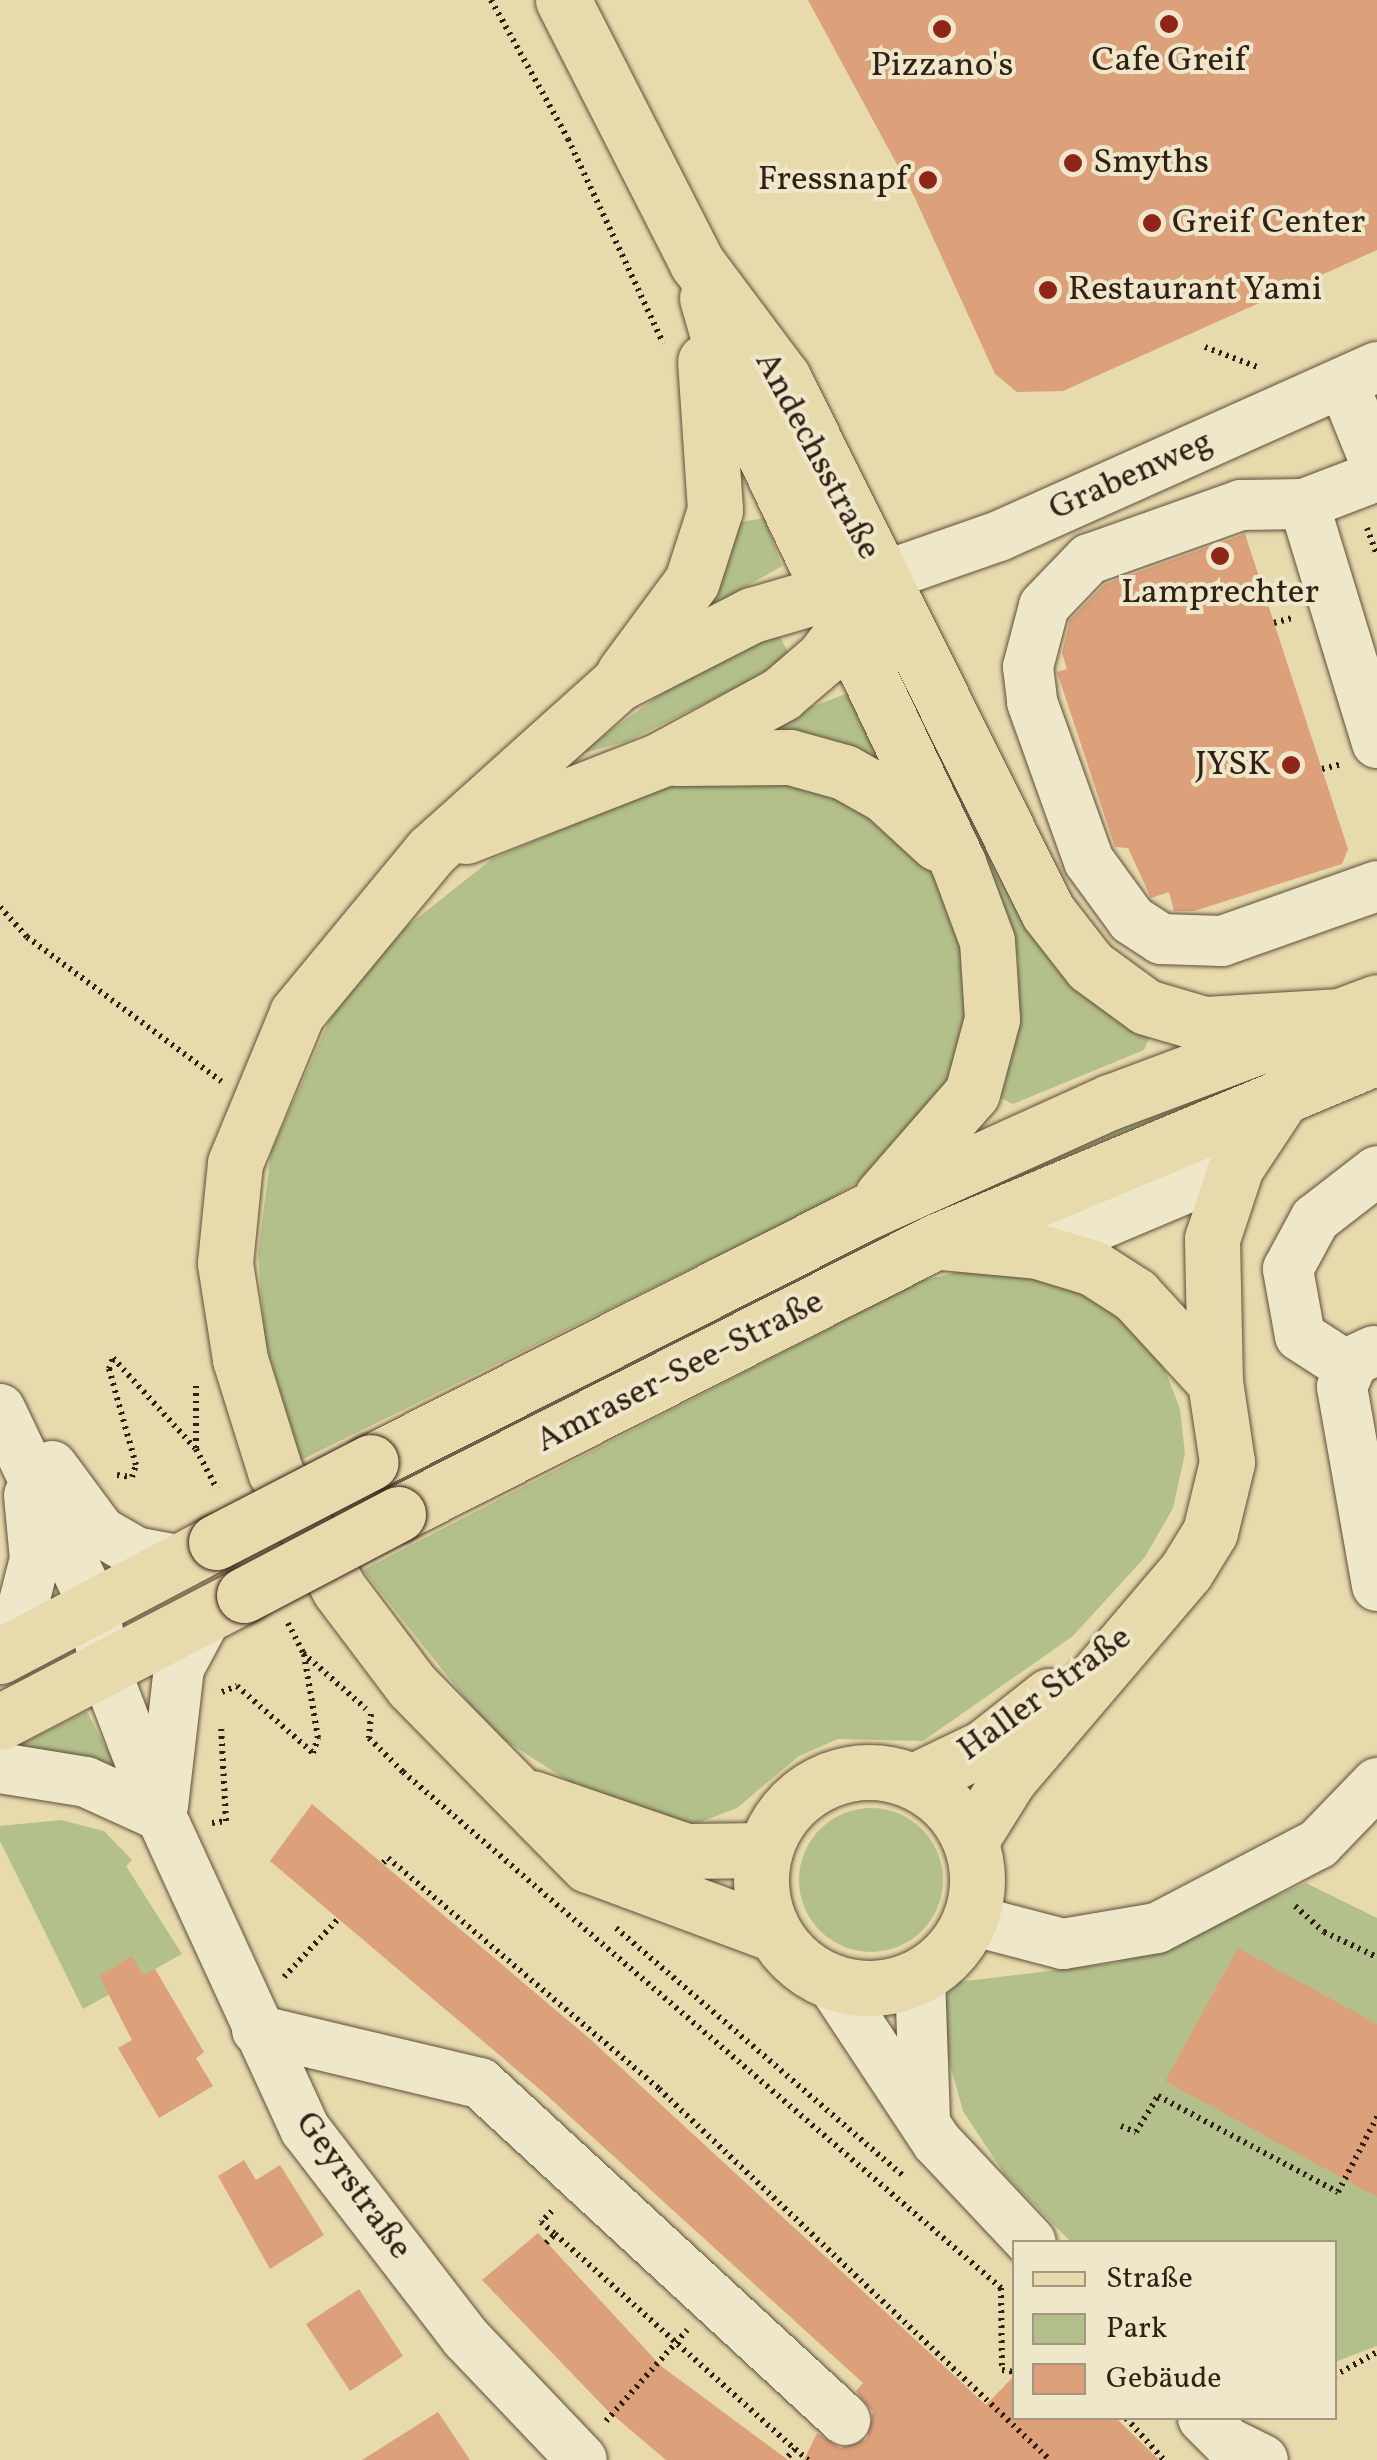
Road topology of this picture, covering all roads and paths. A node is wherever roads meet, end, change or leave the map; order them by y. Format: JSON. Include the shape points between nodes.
{"nodes":[{"id":1,"x":491,"y":0,"type":"edge"},
{"id":2,"x":563,"y":0,"type":"edge"},
{"id":3,"x":697,"y":263,"type":"junction"},
{"id":4,"x":1205,"y":348,"type":"dead end"},
{"id":5,"x":666,"y":358,"type":"dead end"},
{"id":6,"x":1269,"y":372,"type":"dead end"},
{"id":7,"x":1360,"y":375,"type":"edge"},
{"id":8,"x":1377,"y":468,"type":"edge"},
{"id":9,"x":1377,"y":476,"type":"edge"},
{"id":10,"x":1304,"y":504,"type":"junction"},
{"id":11,"x":804,"y":537,"type":"junction"},
{"id":12,"x":882,"y":577,"type":"junction"},
{"id":13,"x":839,"y":609,"type":"junction"},
{"id":14,"x":617,"y":684,"type":"junction"},
{"id":15,"x":1377,"y":743,"type":"edge"},
{"id":16,"x":662,"y":760,"type":"junction"},
{"id":17,"x":431,"y":851,"type":"junction"},
{"id":18,"x":958,"y":864,"type":"junction"},
{"id":19,"x":1377,"y":886,"type":"edge"},
{"id":20,"x":0,"y":907,"type":"edge"},
{"id":21,"x":1358,"y":1009,"type":"edge"},
{"id":22,"x":1377,"y":1058,"type":"edge"},
{"id":23,"x":1287,"y":1090,"type":"junction"},
{"id":24,"x":254,"y":1105,"type":"junction"},
{"id":25,"x":1236,"y":1168,"type":"junction"},
{"id":26,"x":1364,"y":1173,"type":"edge"},
{"id":27,"x":866,"y":1212,"type":"junction"},
{"id":28,"x":938,"y":1241,"type":"junction"},
{"id":29,"x":1036,"y":1251,"type":"junction"},
{"id":30,"x":1362,"y":1359,"type":"edge"},
{"id":31,"x":1215,"y":1382,"type":"junction"},
{"id":32,"x":3,"y":1414,"type":"edge"},
{"id":33,"x":196,"y":1448,"type":"dead end"},
{"id":34,"x":107,"y":1464,"type":"dead end"},
{"id":35,"x":200,"y":1552,"type":"junction"},
{"id":36,"x":1376,"y":1577,"type":"edge"},
{"id":37,"x":226,"y":1605,"type":"junction"},
{"id":38,"x":94,"y":1606,"type":"junction"},
{"id":39,"x":1142,"y":1623,"type":"junction"},
{"id":40,"x":0,"y":1644,"type":"edge"},
{"id":41,"x":304,"y":1652,"type":"dead end"},
{"id":42,"x":0,"y":1659,"type":"edge"},
{"id":43,"x":104,"y":1667,"type":"junction"},
{"id":44,"x":0,"y":1722,"type":"edge"},
{"id":45,"x":384,"y":1725,"type":"dead end"},
{"id":46,"x":0,"y":1768,"type":"edge"},
{"id":47,"x":914,"y":1781,"type":"junction"},
{"id":48,"x":520,"y":1794,"type":"junction"},
{"id":49,"x":1374,"y":1794,"type":"edge"},
{"id":50,"x":161,"y":1816,"type":"junction"},
{"id":51,"x":212,"y":1823,"type":"dead end"},
{"id":52,"x":971,"y":1840,"type":"junction"},
{"id":53,"x":765,"y":1850,"type":"junction"},
{"id":54,"x":383,"y":1863,"type":"dead end"},
{"id":55,"x":1264,"y":1878,"type":"junction"},
{"id":56,"x":338,"y":1918,"type":"dead end"},
{"id":57,"x":971,"y":1920,"type":"junction"},
{"id":58,"x":613,"y":1925,"type":"dead end"},
{"id":59,"x":774,"y":1934,"type":"junction"},
{"id":60,"x":1377,"y":1957,"type":"edge"},
{"id":61,"x":920,"y":1976,"type":"junction"},
{"id":62,"x":280,"y":1982,"type":"dead end"},
{"id":63,"x":831,"y":1982,"type":"junction"},
{"id":64,"x":257,"y":2030,"type":"junction"},
{"id":65,"x":1377,"y":2117,"type":"edge"},
{"id":66,"x":926,"y":2122,"type":"junction"},
{"id":67,"x":1121,"y":2126,"type":"dead end"},
{"id":68,"x":1136,"y":2132,"type":"junction"},
{"id":69,"x":1141,"y":2140,"type":"dead end"},
{"id":70,"x":908,"y":2180,"type":"dead end"},
{"id":71,"x":795,"y":2213,"type":"junction"},
{"id":72,"x":789,"y":2220,"type":"dead end"},
{"id":73,"x":541,"y":2222,"type":"dead end"},
{"id":74,"x":554,"y":2234,"type":"junction"},
{"id":75,"x":1028,"y":2240,"type":"edge"},
{"id":76,"x":546,"y":2243,"type":"dead end"},
{"id":77,"x":676,"y":2342,"type":"junction"},
{"id":78,"x":1376,"y":2355,"type":"edge"},
{"id":79,"x":1012,"y":2372,"type":"edge"},
{"id":80,"x":1337,"y":2374,"type":"edge"},
{"id":81,"x":845,"y":2420,"type":"dead end"},
{"id":82,"x":1128,"y":2420,"type":"edge"},
{"id":83,"x":1205,"y":2420,"type":"edge"},
{"id":84,"x":1254,"y":2420,"type":"edge"},
{"id":85,"x":592,"y":2443,"type":"edge"},
{"id":86,"x":795,"y":2449,"type":"junction"},
{"id":87,"x":786,"y":2459,"type":"edge"},
{"id":88,"x":808,"y":2460,"type":"edge"},
{"id":89,"x":1050,"y":2460,"type":"edge"},
{"id":90,"x":1164,"y":2460,"type":"edge"},
{"id":91,"x":1263,"y":2460,"type":"edge"},
{"id":92,"x":1272,"y":2460,"type":"edge"}],
"edges":[{"from":1,"to":5,"type":"path","via":[[625,255]]},
{"from":2,"to":3,"type":"main road","name":"Andechsstraße"},
{"from":3,"to":11,"type":"main road","name":"Andechsstraße","via":[[733,388]]},
{"from":3,"to":12,"type":"main road","name":"Andechsstraße","via":[[782,378]]},
{"from":3,"to":14,"type":"main road","via":[[716,510],[692,581]]},
{"from":4,"to":6,"type":"path"},
{"from":7,"to":8,"type":"street"},
{"from":7,"to":12,"type":"street","name":"Grabenweg","via":[[998,536]]},
{"from":9,"to":10,"type":"street"},
{"from":10,"to":15,"type":"street"},
{"from":10,"to":19,"type":"street","via":[[1241,505],[1090,559],[1044,606],[1028,667],[1032,702],[1090,862],[1132,920],[1161,938],[1222,940]]},
{"from":11,"to":12,"type":"main road","name":"Andechsstraße","via":[[837,566]]},
{"from":11,"to":13,"type":"main road","name":"Andechsstraße"},
{"from":12,"to":13,"type":"main road"},
{"from":12,"to":21,"type":"main road","via":[[1048,912],[1090,966],[1146,1007],[1204,1024]]},
{"from":13,"to":14,"type":"main road","via":[[752,615]]},
{"from":13,"to":16,"type":"main road","via":[[784,692]]},
{"from":13,"to":18,"type":"main road","name":"Andechsstraße"},
{"from":14,"to":17,"type":"main road"},
{"from":16,"to":17,"type":"main road"},
{"from":16,"to":18,"type":"main road","via":[[790,757],[844,772],[896,803]]},
{"from":17,"to":24,"type":"main road","via":[[297,1013]]},
{"from":18,"to":27,"type":"main road","name":"Andechsstraße","via":[[987,940],[992,1019],[972,1093]]},
{"from":20,"to":24,"type":"path","via":[[27,937]]},
{"from":21,"to":27,"type":"main road","name":"Amraser-See-Straße","via":[[1110,1102]]},
{"from":22,"to":23,"type":"main road","name":"Amraser-See-Straße"},
{"from":23,"to":25,"type":"main road"},
{"from":23,"to":28,"type":"main road","name":"Amraser-See-Straße"},
{"from":24,"to":48,"type":"main road","via":[[235,1163],[225,1263],[262,1440],[340,1590],[412,1686]]},
{"from":25,"to":29,"type":"street"},
{"from":25,"to":31,"type":"main road","via":[[1212,1239]]},
{"from":26,"to":30,"type":"street","via":[[1315,1219],[1288,1270],[1300,1336]]},
{"from":27,"to":35,"type":"main road","name":"Amraser-See-Straße","bridge":true},
{"from":28,"to":29,"type":"main road"},
{"from":28,"to":37,"type":"main road","name":"Amraser-See-Straße","bridge":true},
{"from":29,"to":31,"type":"main road","via":[[1117,1281]]},
{"from":30,"to":36,"type":"street","via":[[1342,1397]]},
{"from":31,"to":39,"type":"main road","via":[[1228,1462],[1210,1532]]},
{"from":32,"to":35,"type":"street","via":[[101,1532],[135,1552]]},
{"from":32,"to":38,"type":"street","name":"Geyrstraße"},
{"from":32,"to":40,"type":"street","via":[[32,1506],[35,1559],[23,1606]]},
{"from":33,"to":34,"type":"path","via":[[113,1358],[109,1369],[136,1465],[132,1477],[119,1477]]},
{"from":35,"to":38,"type":"main road","name":"Amraser-See-Straße"},
{"from":37,"to":43,"type":"main road","name":"Amraser-See-Straße"},
{"from":37,"to":50,"type":"street","via":[[179,1668]]},
{"from":38,"to":42,"type":"main road","name":"Amraser-See-Straße"},
{"from":38,"to":43,"type":"street","name":"Geyrstraße"},
{"from":39,"to":47,"type":"main road","name":"Haller Straße","via":[[982,1748]]},
{"from":39,"to":52,"type":"main road","name":"Haller Straße","via":[[1009,1779]]},
{"from":41,"to":51,"type":"path","via":[[317,1749],[292,1742],[237,1686],[224,1690],[226,1821]]},
{"from":42,"to":43,"type":"street"},
{"from":43,"to":44,"type":"main road","name":"Amraser-See-Straße"},
{"from":43,"to":50,"type":"street","name":"Geyrstraße"},
{"from":45,"to":79,"type":"path","via":[[371,1714],[369,1738],[403,1772],[1001,2288],[1002,2370]]},
{"from":46,"to":50,"type":"street","via":[[86,1782]]},
{"from":47,"to":52,"type":"main road","via":[[958,1816]]},
{"from":47,"to":53,"type":"main road","via":[[878,1772],[842,1775],[781,1816]]},
{"from":48,"to":53,"type":"main road","via":[[686,1851]]},
{"from":48,"to":59,"type":"main road","via":[[588,1864]]},
{"from":49,"to":55,"type":"street","via":[[1318,1844]]},
{"from":50,"to":64,"type":"street","name":"Geyrstraße"},
{"from":52,"to":57,"type":"main road","via":[[978,1866]]},
{"from":53,"to":59,"type":"main road","via":[[763,1907]]},
{"from":54,"to":71,"type":"path","via":[[388,1858]]},
{"from":55,"to":57,"type":"street","via":[[1108,1941],[1038,1941]]},
{"from":55,"to":60,"type":"path","via":[[1324,1932]]},
{"from":56,"to":62,"type":"path"},
{"from":57,"to":61,"type":"main road","via":[[942,1962]]},
{"from":58,"to":70,"type":"path"},
{"from":59,"to":63,"type":"main road"},
{"from":61,"to":63,"type":"main road","via":[[861,1989]]},
{"from":61,"to":66,"type":"street"},
{"from":63,"to":66,"type":"street"},
{"from":64,"to":81,"type":"street","via":[[480,2083]]},
{"from":64,"to":85,"type":"street","name":"Geyrstraße","via":[[305,2129],[466,2338]]},
{"from":65,"to":68,"type":"path","via":[[1338,2192],[1158,2096]]},
{"from":66,"to":75,"type":"street","via":[[990,2206]]},
{"from":67,"to":68,"type":"path"},
{"from":68,"to":69,"type":"path"},
{"from":71,"to":72,"type":"path"},
{"from":71,"to":89,"type":"path"},
{"from":73,"to":74,"type":"path"},
{"from":74,"to":76,"type":"path"},
{"from":74,"to":77,"type":"path"},
{"from":77,"to":85,"type":"path"},
{"from":77,"to":86,"type":"path"},
{"from":78,"to":80,"type":"path"},
{"from":82,"to":90,"type":"path"},
{"from":83,"to":91,"type":"street","via":[[1227,2442]]},
{"from":84,"to":92,"type":"street"},
{"from":86,"to":87,"type":"path"},
{"from":86,"to":88,"type":"path"}]}
